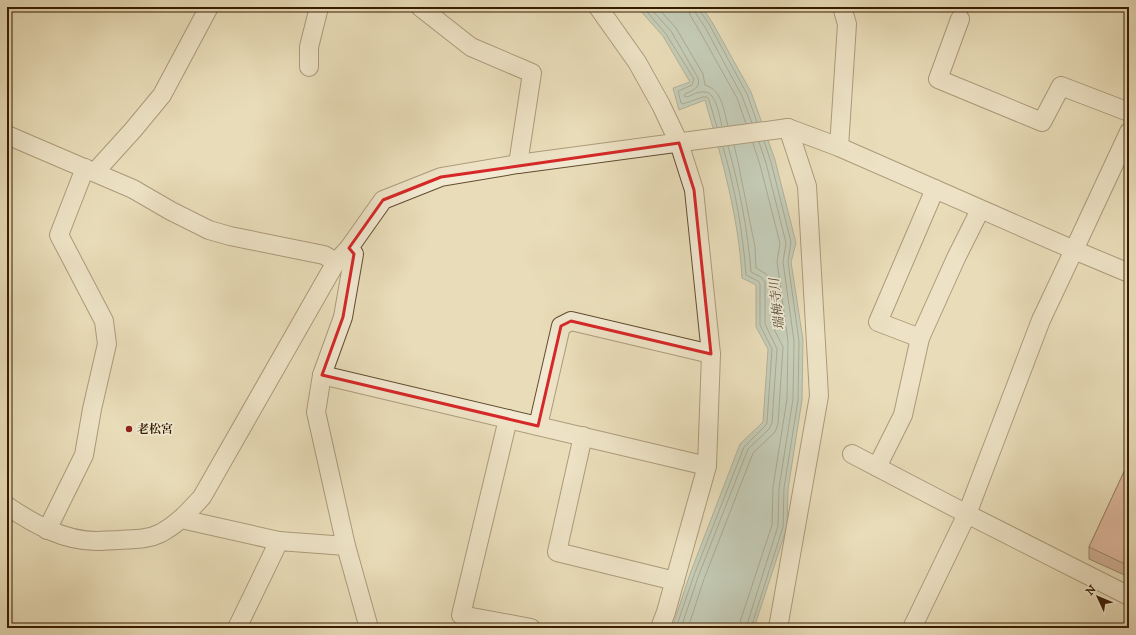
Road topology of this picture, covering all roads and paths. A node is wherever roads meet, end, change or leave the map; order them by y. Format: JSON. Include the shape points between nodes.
{"nodes":[{"id":1,"x":210,"y":7,"type":"edge"},
{"id":2,"x":319,"y":7,"type":"edge"},
{"id":3,"x":420,"y":7,"type":"edge"},
{"id":4,"x":598,"y":7,"type":"edge"},
{"id":5,"x":855,"y":7,"type":"edge"},
{"id":6,"x":844,"y":15,"type":"edge"},
{"id":7,"x":960,"y":19,"type":"dead end"},
{"id":8,"x":309,"y":67,"type":"dead end"},
{"id":9,"x":1129,"y":112,"type":"edge"},
{"id":10,"x":788,"y":128,"type":"junction"},
{"id":11,"x":1129,"y":132,"type":"edge"},
{"id":12,"x":7,"y":135,"type":"edge"},
{"id":13,"x":679,"y":143,"type":"junction"},
{"id":14,"x":839,"y":147,"type":"junction"},
{"id":15,"x":518,"y":164,"type":"junction"},
{"id":16,"x":90,"y":170,"type":"junction"},
{"id":17,"x":935,"y":189,"type":"junction"},
{"id":18,"x":980,"y":210,"type":"junction"},
{"id":19,"x":349,"y":248,"type":"junction"},
{"id":20,"x":1074,"y":250,"type":"junction"},
{"id":21,"x":336,"y":262,"type":"junction"},
{"id":22,"x":1129,"y":273,"type":"edge"},
{"id":23,"x":920,"y":338,"type":"junction"},
{"id":24,"x":711,"y":354,"type":"junction"},
{"id":25,"x":322,"y":374,"type":"junction"},
{"id":26,"x":508,"y":419,"type":"junction"},
{"id":27,"x":538,"y":426,"type":"junction"},
{"id":28,"x":583,"y":436,"type":"junction"},
{"id":29,"x":852,"y":454,"type":"dead end"},
{"id":30,"x":707,"y":466,"type":"junction"},
{"id":31,"x":877,"y":467,"type":"junction"},
{"id":32,"x":7,"y":506,"type":"edge"},
{"id":33,"x":967,"y":514,"type":"junction"},
{"id":34,"x":182,"y":519,"type":"junction"},
{"id":35,"x":46,"y":530,"type":"junction"},
{"id":36,"x":279,"y":541,"type":"junction"},
{"id":37,"x":346,"y":546,"type":"junction"},
{"id":38,"x":675,"y":581,"type":"junction"},
{"id":39,"x":1129,"y":596,"type":"edge"},
{"id":40,"x":237,"y":628,"type":"edge"},
{"id":41,"x":370,"y":628,"type":"edge"},
{"id":42,"x":531,"y":628,"type":"edge"},
{"id":43,"x":660,"y":628,"type":"edge"},
{"id":44,"x":778,"y":628,"type":"edge"},
{"id":45,"x":912,"y":628,"type":"edge"}],
"edges":[{"from":1,"to":16,"type":"street","via":[[162,95],[133,130]]},
{"from":2,"to":8,"type":"street","via":[[309,47]]},
{"from":3,"to":15,"type":"street","via":[[471,47],[532,73]]},
{"from":4,"to":13,"type":"street","via":[[637,62]]},
{"from":5,"to":6,"type":"street"},
{"from":6,"to":14,"type":"street"},
{"from":7,"to":9,"type":"street","via":[[938,79],[1042,122],[1061,86]]},
{"from":10,"to":13,"type":"street"},
{"from":10,"to":14,"type":"street"},
{"from":10,"to":44,"type":"street","via":[[807,186],[819,396]]},
{"from":11,"to":20,"type":"street"},
{"from":12,"to":16,"type":"street"},
{"from":13,"to":15,"type":"street"},
{"from":13,"to":24,"type":"street","via":[[694,190]]},
{"from":14,"to":17,"type":"street"},
{"from":15,"to":19,"type":"street","via":[[441,177],[383,200]]},
{"from":16,"to":21,"type":"street","via":[[209,230],[324,254]]},
{"from":16,"to":35,"type":"street","via":[[59,235],[104,321],[107,344],[84,455]]},
{"from":17,"to":18,"type":"street"},
{"from":17,"to":23,"type":"street","via":[[878,322]]},
{"from":18,"to":20,"type":"street"},
{"from":18,"to":23,"type":"street"},
{"from":19,"to":21,"type":"street"},
{"from":19,"to":25,"type":"street","via":[[354,254],[343,317]]},
{"from":20,"to":22,"type":"street"},
{"from":20,"to":33,"type":"street","via":[[1041,320]]},
{"from":21,"to":34,"type":"street","via":[[202,497]]},
{"from":23,"to":31,"type":"street","via":[[903,415]]},
{"from":24,"to":27,"type":"street","via":[[571,321],[561,326]]},
{"from":24,"to":30,"type":"street"},
{"from":25,"to":26,"type":"street"},
{"from":25,"to":37,"type":"street","via":[[316,412]]},
{"from":26,"to":27,"type":"street"},
{"from":26,"to":42,"type":"street","via":[[461,615]]},
{"from":27,"to":28,"type":"street"},
{"from":28,"to":30,"type":"street"},
{"from":28,"to":38,"type":"street","via":[[556,552]]},
{"from":29,"to":31,"type":"street"},
{"from":30,"to":38,"type":"street"},
{"from":31,"to":33,"type":"street"},
{"from":32,"to":35,"type":"street"},
{"from":33,"to":39,"type":"street"},
{"from":33,"to":45,"type":"street"},
{"from":34,"to":35,"type":"street","via":[[160,533],[142,539],[96,541],[73,538]]},
{"from":34,"to":36,"type":"street"},
{"from":36,"to":37,"type":"street"},
{"from":36,"to":40,"type":"street"},
{"from":37,"to":41,"type":"street"},
{"from":38,"to":43,"type":"street"}]}
